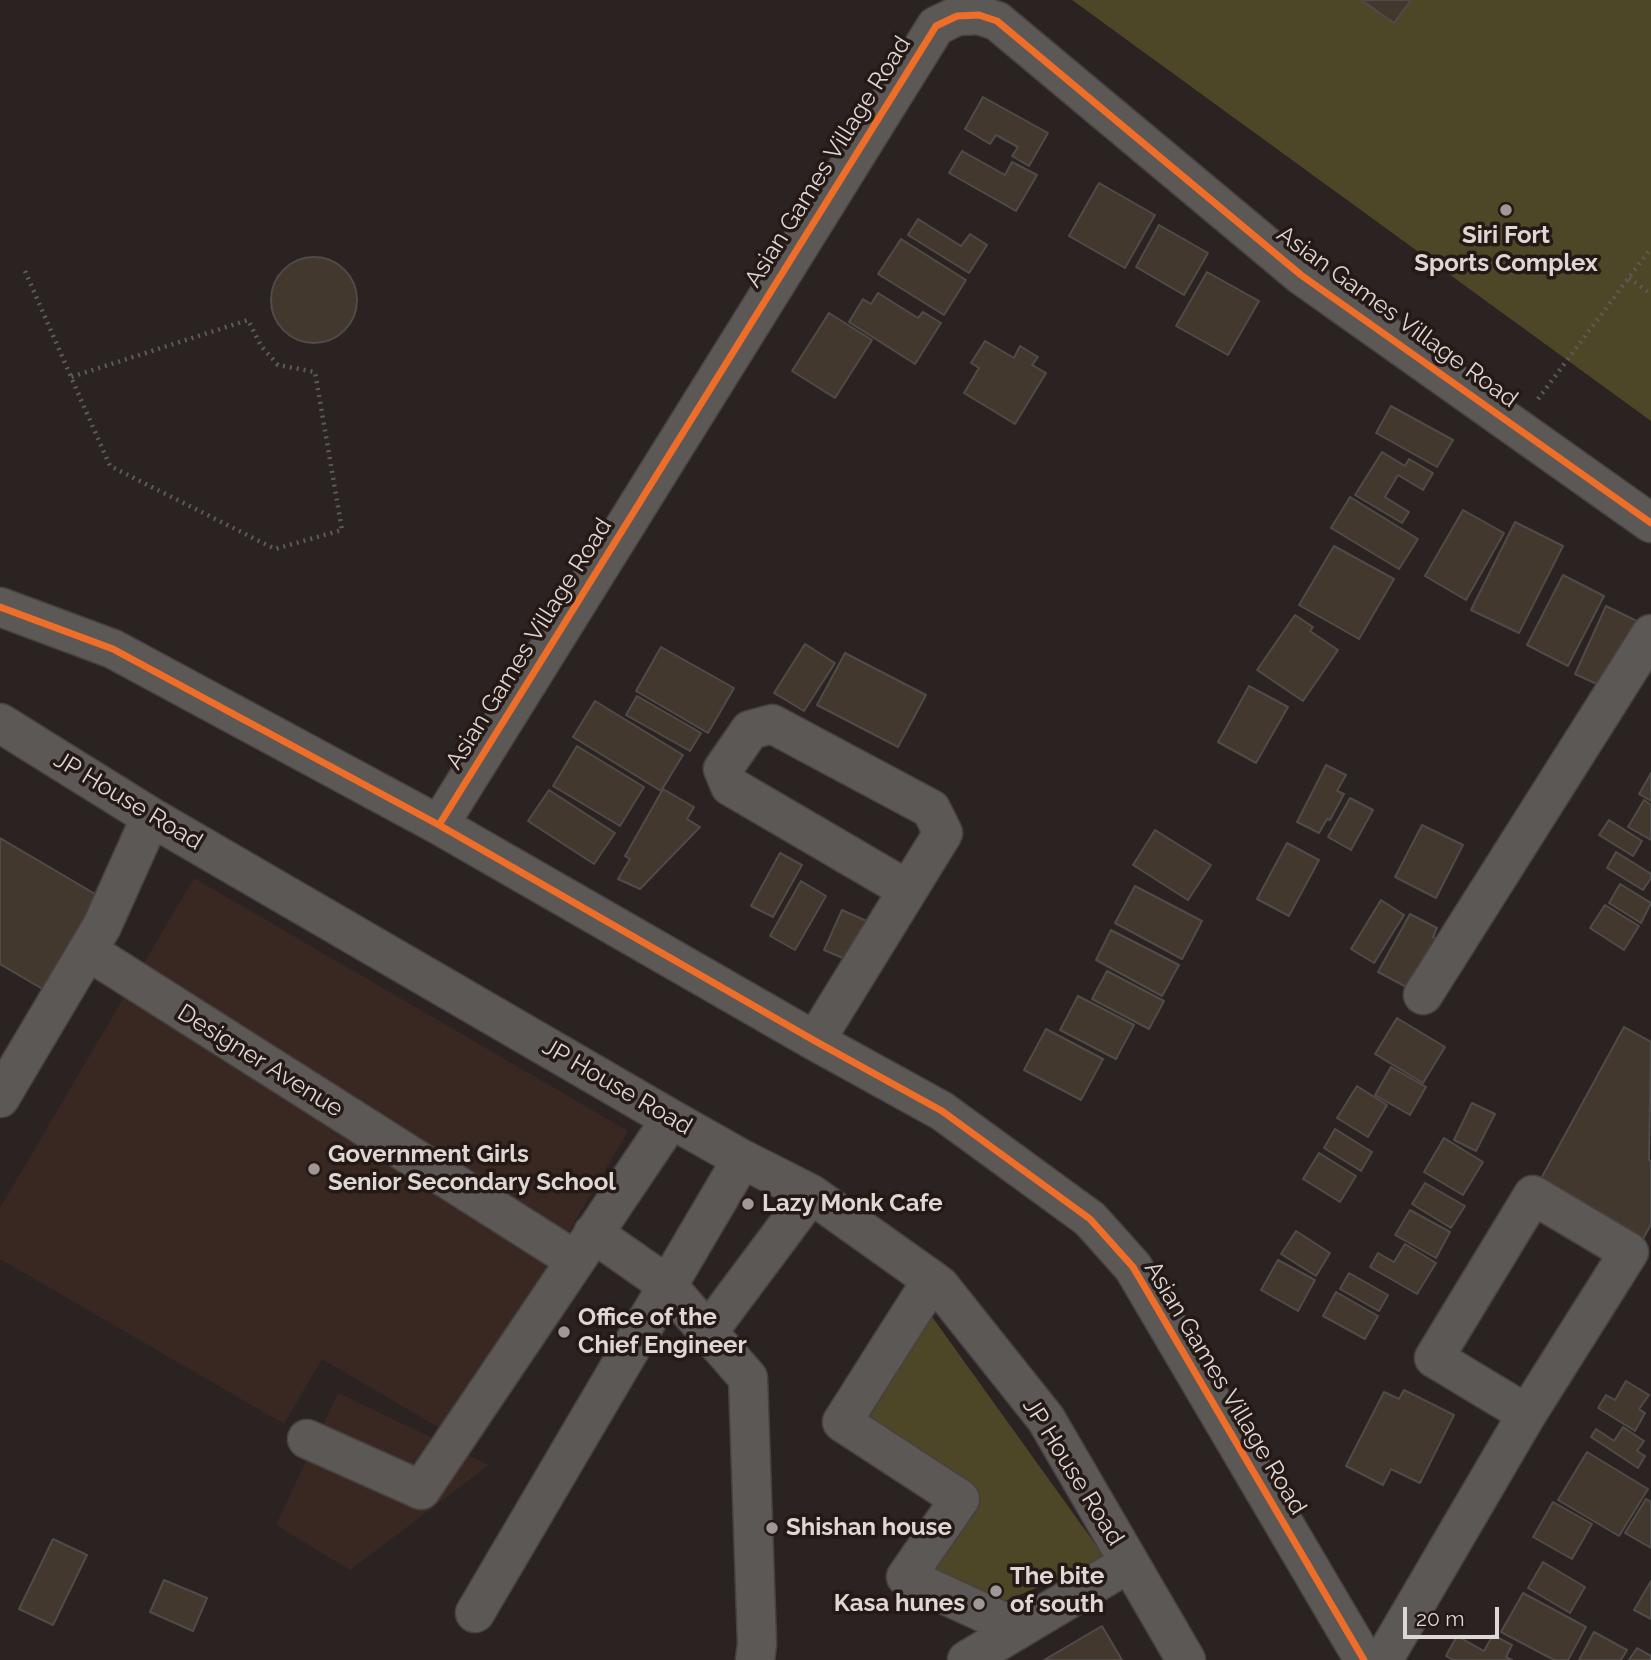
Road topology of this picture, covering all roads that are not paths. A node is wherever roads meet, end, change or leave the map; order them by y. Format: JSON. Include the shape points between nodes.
{"nodes":[{"id":1,"x":1651,"y":523,"type":"edge"},
{"id":2,"x":0,"y":607,"type":"edge"},
{"id":3,"x":1651,"y":634,"type":"edge"},
{"id":4,"x":0,"y":723,"type":"edge"},
{"id":5,"x":151,"y":817,"type":"junction"},
{"id":6,"x":439,"y":825,"type":"junction"},
{"id":7,"x":908,"y":890,"type":"junction"},
{"id":8,"x":88,"y":951,"type":"junction"},
{"id":9,"x":1423,"y":995,"type":"dead end"},
{"id":10,"x":815,"y":1041,"type":"junction"},
{"id":11,"x":0,"y":1098,"type":"edge"},
{"id":12,"x":671,"y":1119,"type":"junction"},
{"id":13,"x":742,"y":1159,"type":"junction"},
{"id":14,"x":811,"y":1194,"type":"junction"},
{"id":15,"x":584,"y":1247,"type":"junction"},
{"id":16,"x":932,"y":1280,"type":"junction"},
{"id":17,"x":666,"y":1284,"type":"junction"},
{"id":18,"x":708,"y":1332,"type":"junction"},
{"id":19,"x":1527,"y":1414,"type":"junction"},
{"id":20,"x":307,"y":1439,"type":"dead end"},
{"id":21,"x":1129,"y":1563,"type":"junction"},
{"id":22,"x":475,"y":1613,"type":"dead end"},
{"id":23,"x":1019,"y":1629,"type":"junction"},
{"id":24,"x":755,"y":1660,"type":"edge"},
{"id":25,"x":967,"y":1660,"type":"edge"},
{"id":26,"x":1186,"y":1660,"type":"edge"},
{"id":27,"x":1364,"y":1660,"type":"edge"},
{"id":28,"x":1383,"y":1660,"type":"edge"}],
"edges":[{"from":1,"to":6,"type":"street","name":"Asian Games Village Road","via":[[1301,275],[997,21],[979,15],[957,16],[936,26]]},
{"from":2,"to":6,"type":"street","name":"Asian Games Village Road","via":[[113,649]]},
{"from":3,"to":9,"type":"street"},
{"from":4,"to":5,"type":"street","name":"JP House Road"},
{"from":5,"to":8,"type":"street"},
{"from":5,"to":12,"type":"street","name":"JP House Road"},
{"from":6,"to":10,"type":"street","name":"Asian Games Village Road"},
{"from":7,"to":7,"type":"street","via":[[943,833],[930,809],[772,723],[750,730],[723,769],[730,786]]},
{"from":7,"to":10,"type":"street"},
{"from":8,"to":11,"type":"street"},
{"from":8,"to":15,"type":"street","name":"Designer Avenue"},
{"from":10,"to":27,"type":"street","name":"Asian Games Village Road","via":[[942,1111],[1090,1219],[1133,1267]]},
{"from":12,"to":13,"type":"street","name":"JP House Road"},
{"from":12,"to":15,"type":"street"},
{"from":13,"to":14,"type":"street","name":"JP House Road"},
{"from":13,"to":17,"type":"street"},
{"from":14,"to":16,"type":"street","name":"JP House Road"},
{"from":14,"to":18,"type":"street"},
{"from":15,"to":17,"type":"street","name":"Designer Avenue"},
{"from":15,"to":20,"type":"street","via":[[421,1490]]},
{"from":16,"to":21,"type":"street","name":"JP House Road","via":[[1046,1419]]},
{"from":16,"to":23,"type":"street","via":[[842,1422],[960,1499],[906,1577]]},
{"from":17,"to":18,"type":"street","name":"Designer Avenue"},
{"from":17,"to":22,"type":"street"},
{"from":18,"to":24,"type":"street","name":"Designer Avenue","via":[[748,1377]]},
{"from":19,"to":19,"type":"street","via":[[1629,1252],[1533,1195],[1434,1359]]},
{"from":19,"to":28,"type":"street"},
{"from":21,"to":23,"type":"street"},
{"from":21,"to":26,"type":"street","name":"JP House Road"},
{"from":23,"to":25,"type":"street"}]}
